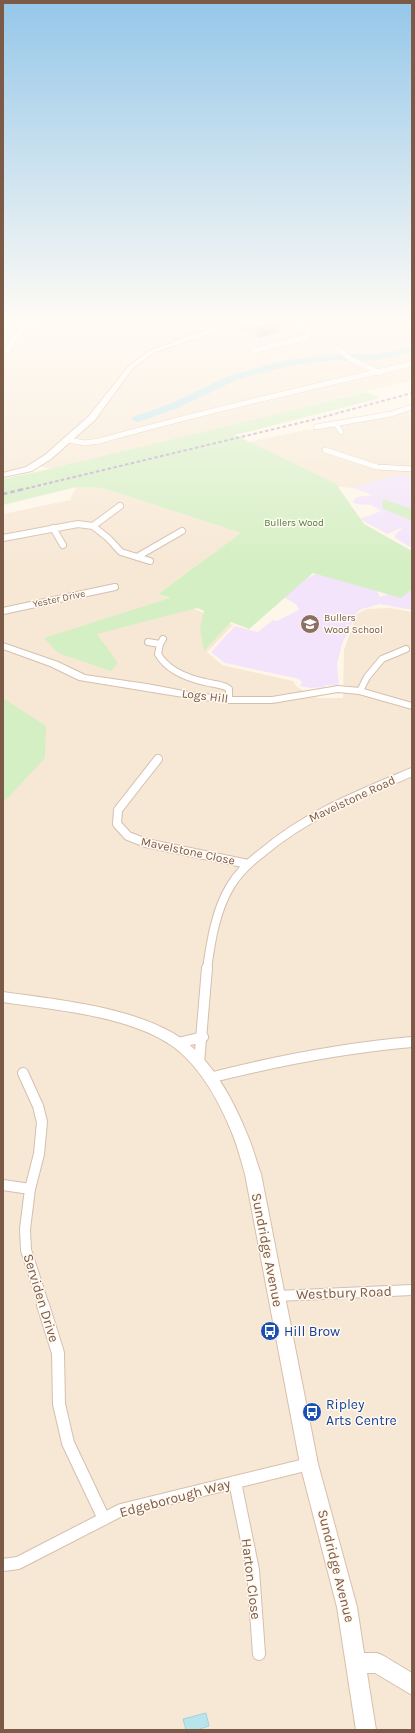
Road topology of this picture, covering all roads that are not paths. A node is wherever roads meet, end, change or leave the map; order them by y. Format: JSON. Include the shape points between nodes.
{"nodes":[{"id":1,"x":103,"y":403,"type":"edge"},
{"id":2,"x":241,"y":403,"type":"edge"},
{"id":3,"x":412,"y":407,"type":"edge"},
{"id":4,"x":336,"y":424,"type":"junction"},
{"id":5,"x":316,"y":427,"type":"dead end"},
{"id":6,"x":341,"y":432,"type":"dead end"},
{"id":7,"x":68,"y":440,"type":"junction"},
{"id":8,"x":325,"y":450,"type":"dead end"},
{"id":9,"x":412,"y":469,"type":"edge"},
{"id":10,"x":3,"y":475,"type":"edge"},
{"id":11,"x":120,"y":506,"type":"dead end"},
{"id":12,"x":93,"y":526,"type":"junction"},
{"id":13,"x":53,"y":528,"type":"junction"},
{"id":14,"x":182,"y":531,"type":"dead end"},
{"id":15,"x":3,"y":538,"type":"edge"},
{"id":16,"x":63,"y":545,"type":"dead end"},
{"id":17,"x":137,"y":557,"type":"junction"},
{"id":18,"x":150,"y":561,"type":"dead end"},
{"id":19,"x":115,"y":587,"type":"dead end"},
{"id":20,"x":3,"y":611,"type":"edge"},
{"id":21,"x":148,"y":642,"type":"dead end"},
{"id":22,"x":3,"y":646,"type":"edge"},
{"id":23,"x":406,"y":649,"type":"dead end"},
{"id":24,"x":360,"y":691,"type":"junction"},
{"id":25,"x":229,"y":700,"type":"junction"},
{"id":26,"x":412,"y":706,"type":"edge"},
{"id":27,"x":158,"y":759,"type":"dead end"},
{"id":28,"x":412,"y":772,"type":"edge"},
{"id":29,"x":248,"y":864,"type":"junction"},
{"id":30,"x":3,"y":997,"type":"edge"},
{"id":31,"x":203,"y":1037,"type":"junction"},
{"id":32,"x":412,"y":1042,"type":"edge"},
{"id":33,"x":178,"y":1043,"type":"junction"},
{"id":34,"x":199,"y":1063,"type":"junction"},
{"id":35,"x":23,"y":1073,"type":"dead end"},
{"id":36,"x":209,"y":1078,"type":"junction"},
{"id":37,"x":3,"y":1185,"type":"edge"},
{"id":38,"x":30,"y":1189,"type":"junction"},
{"id":39,"x":412,"y":1290,"type":"edge"},
{"id":40,"x":277,"y":1296,"type":"junction"},
{"id":41,"x":309,"y":1464,"type":"junction"},
{"id":42,"x":235,"y":1482,"type":"junction"},
{"id":43,"x":104,"y":1519,"type":"junction"},
{"id":44,"x":3,"y":1565,"type":"edge"},
{"id":45,"x":259,"y":1654,"type":"dead end"},
{"id":46,"x":357,"y":1663,"type":"junction"},
{"id":47,"x":412,"y":1685,"type":"edge"},
{"id":48,"x":366,"y":1730,"type":"edge"}],
"edges":[{"from":1,"to":7,"type":"street","via":[[92,418]]},
{"from":2,"to":7,"type":"street","via":[[99,441],[85,443]]},
{"from":3,"to":4,"type":"street","via":[[391,414]]},
{"from":4,"to":5,"type":"street"},
{"from":4,"to":6,"type":"street"},
{"from":7,"to":10,"type":"street","via":[[29,469]]},
{"from":8,"to":9,"type":"street","via":[[379,469]]},
{"from":11,"to":12,"type":"street"},
{"from":12,"to":13,"type":"street","via":[[78,524]]},
{"from":12,"to":17,"type":"street","via":[[121,552]]},
{"from":13,"to":15,"type":"street"},
{"from":13,"to":16,"type":"street"},
{"from":14,"to":17,"type":"street"},
{"from":17,"to":18,"type":"street"},
{"from":19,"to":20,"type":"street","name":"Yester Drive"},
{"from":21,"to":25,"type":"street","via":[[161,642],[158,654],[164,664],[195,678],[224,685],[229,689]]},
{"from":22,"to":25,"type":"street","name":"Logs Hill","via":[[54,664],[83,678]]},
{"from":23,"to":24,"type":"street","via":[[382,659],[367,677]]},
{"from":24,"to":25,"type":"street","name":"Logs Hill","via":[[322,691],[272,700]]},
{"from":24,"to":26,"type":"street","name":"Logs Hill"},
{"from":27,"to":29,"type":"street","name":"Mavelstone Close","via":[[118,810],[117,824],[128,836],[146,843]]},
{"from":28,"to":29,"type":"street","name":"Mavelstone Road","via":[[332,806],[300,823]]},
{"from":29,"to":31,"type":"street","name":"Mavelstone Road","via":[[232,884],[221,905],[214,929],[205,986]]},
{"from":30,"to":33,"type":"street","name":"Sundridge Avenue","via":[[65,1006],[136,1023]]},
{"from":31,"to":33,"type":"street"},
{"from":31,"to":34,"type":"street","name":"Mavelstone Road"},
{"from":32,"to":36,"type":"street","via":[[334,1051],[259,1065]]},
{"from":33,"to":34,"type":"street","name":"Sundridge Avenue"},
{"from":34,"to":36,"type":"street","name":"Sundridge Avenue"},
{"from":35,"to":38,"type":"street","name":"Serviden Drive","via":[[38,1106],[42,1122],[39,1154]]},
{"from":36,"to":40,"type":"street","name":"Sundridge Avenue","via":[[239,1133],[253,1174]]},
{"from":37,"to":38,"type":"street"},
{"from":38,"to":43,"type":"street","name":"Serviden Drive","via":[[25,1229],[26,1250],[58,1353],[59,1404],[68,1443]]},
{"from":39,"to":40,"type":"street","name":"Westbury Road"},
{"from":40,"to":41,"type":"street","name":"Sundridge Avenue"},
{"from":41,"to":42,"type":"street","name":"Edgeborough Way"},
{"from":41,"to":46,"type":"street","name":"Sundridge Avenue","via":[[347,1607]]},
{"from":42,"to":43,"type":"street","name":"Edgeborough Way","via":[[121,1510]]},
{"from":42,"to":45,"type":"street","name":"Harton Close","via":[[253,1570]]},
{"from":43,"to":44,"type":"street","name":"Edgeborough Way","via":[[18,1563]]},
{"from":46,"to":47,"type":"street","via":[[377,1663]]},
{"from":46,"to":48,"type":"street","name":"Sundridge Avenue"}]}
